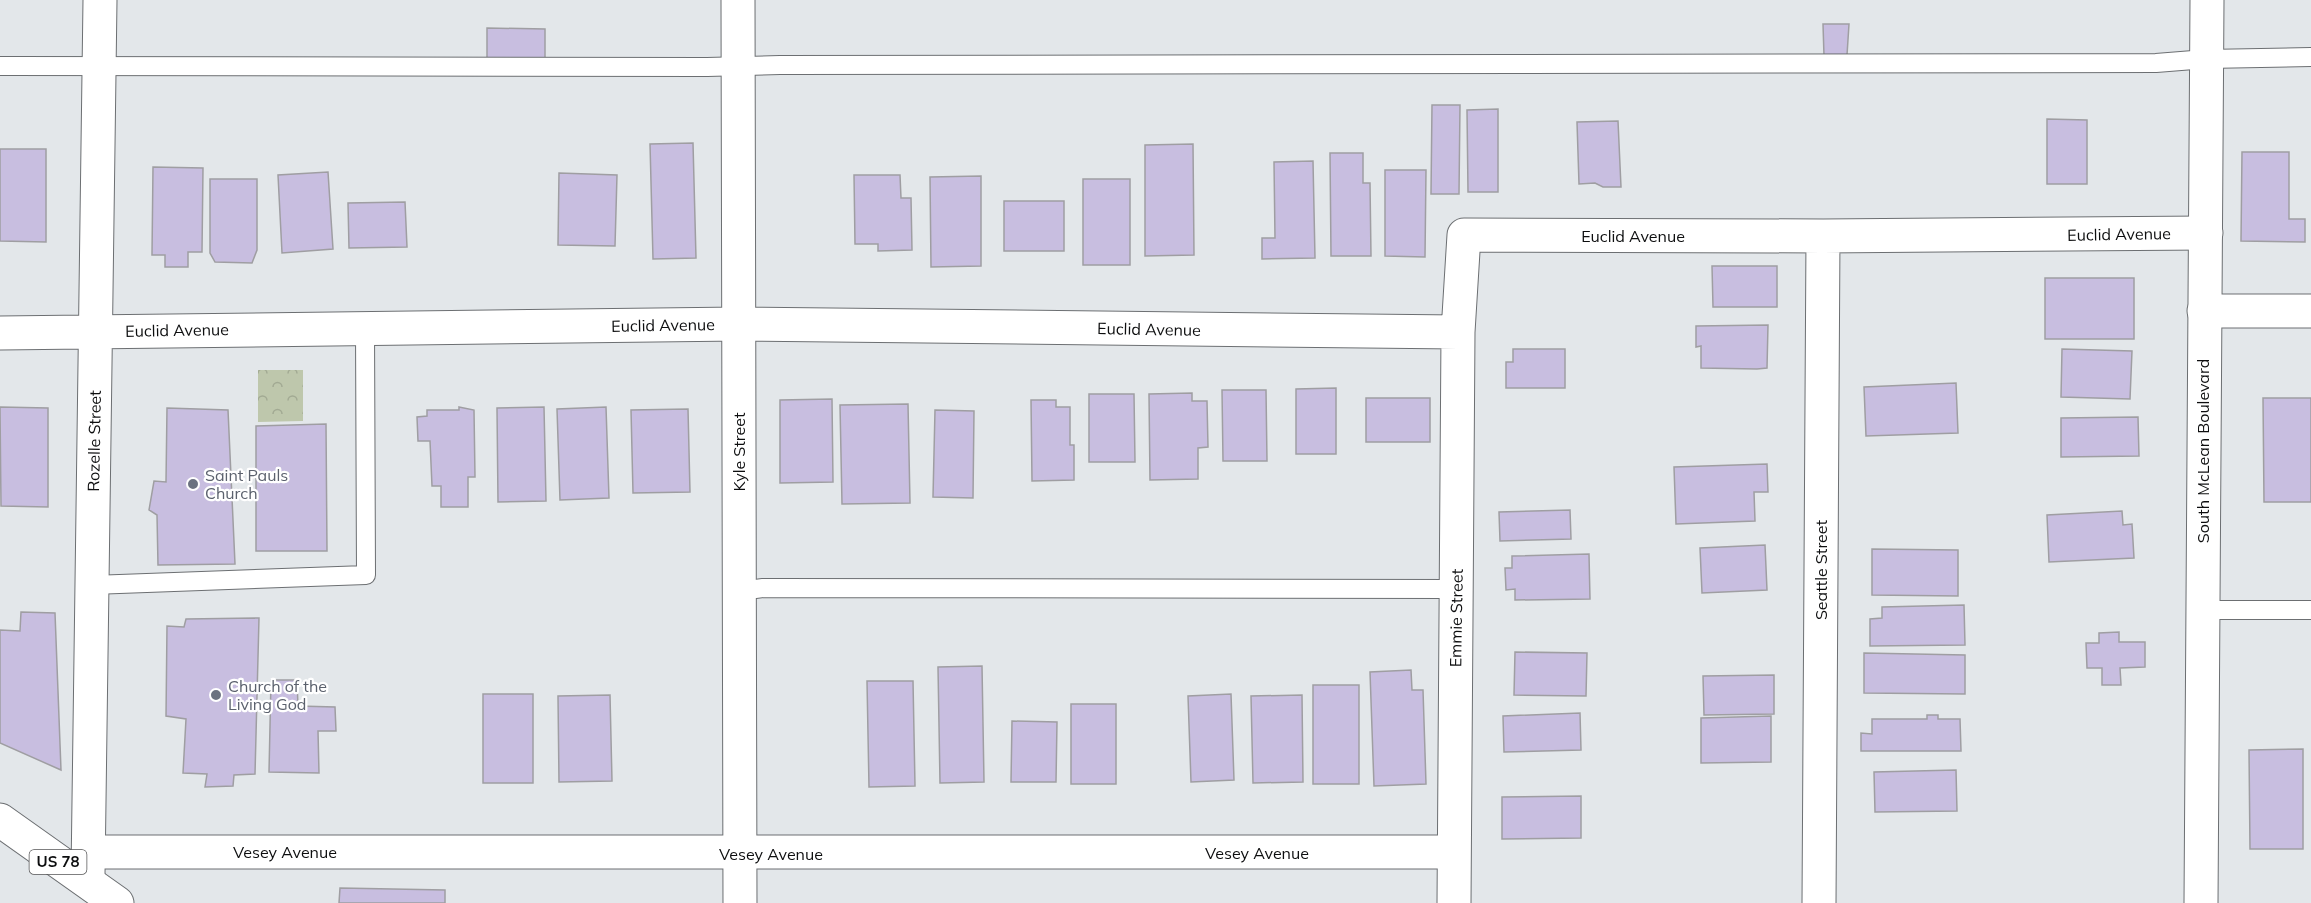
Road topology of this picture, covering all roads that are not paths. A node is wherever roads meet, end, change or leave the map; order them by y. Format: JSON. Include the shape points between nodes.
{"nodes":[{"id":1,"x":100,"y":0,"type":"edge"},
{"id":2,"x":738,"y":0,"type":"edge"},
{"id":3,"x":2207,"y":0,"type":"edge"},
{"id":4,"x":2311,"y":57,"type":"edge"},
{"id":5,"x":2206,"y":59,"type":"junction"},
{"id":6,"x":0,"y":66,"type":"edge"},
{"id":7,"x":99,"y":66,"type":"junction"},
{"id":8,"x":738,"y":67,"type":"junction"},
{"id":9,"x":2206,"y":233,"type":"junction"},
{"id":10,"x":1823,"y":236,"type":"junction"},
{"id":11,"x":2204,"y":311,"type":"junction"},
{"id":12,"x":2311,"y":311,"type":"edge"},
{"id":13,"x":739,"y":324,"type":"junction"},
{"id":14,"x":365,"y":328,"type":"junction"},
{"id":15,"x":95,"y":331,"type":"junction"},
{"id":16,"x":1458,"y":332,"type":"junction"},
{"id":17,"x":0,"y":333,"type":"edge"},
{"id":18,"x":92,"y":585,"type":"junction"},
{"id":19,"x":1456,"y":589,"type":"junction"},
{"id":20,"x":740,"y":591,"type":"junction"},
{"id":21,"x":2202,"y":610,"type":"junction"},
{"id":22,"x":2311,"y":610,"type":"edge"},
{"id":23,"x":0,"y":820,"type":"edge"},
{"id":24,"x":1454,"y":852,"type":"junction"},
{"id":25,"x":740,"y":854,"type":"junction"},
{"id":26,"x":88,"y":867,"type":"junction"},
{"id":27,"x":117,"y":903,"type":"edge"},
{"id":28,"x":740,"y":903,"type":"edge"},
{"id":29,"x":1454,"y":903,"type":"edge"},
{"id":30,"x":1819,"y":903,"type":"edge"},
{"id":31,"x":2201,"y":903,"type":"edge"}],
"edges":[{"from":1,"to":7,"type":"street","name":"Rozelle Street"},
{"from":2,"to":8,"type":"street","name":"Kyle Street"},
{"from":3,"to":5,"type":"street","name":"South McLean Boulevard"},
{"from":4,"to":5,"type":"lane"},
{"from":5,"to":8,"type":"lane","via":[[2156,63]]},
{"from":5,"to":9,"type":"street","name":"South McLean Boulevard"},
{"from":6,"to":7,"type":"lane"},
{"from":7,"to":8,"type":"lane"},
{"from":7,"to":15,"type":"street","name":"Rozelle Street"},
{"from":8,"to":13,"type":"street","name":"Kyle Street"},
{"from":9,"to":10,"type":"street","name":"Euclid Avenue"},
{"from":9,"to":11,"type":"street","name":"South McLean Boulevard"},
{"from":10,"to":16,"type":"street","name":"Euclid Avenue","via":[[1464,235]]},
{"from":10,"to":30,"type":"street","name":"Seattle Street"},
{"from":11,"to":12,"type":"street"},
{"from":11,"to":21,"type":"street","name":"South McLean Boulevard"},
{"from":13,"to":14,"type":"street","name":"Euclid Avenue"},
{"from":13,"to":16,"type":"street","name":"Euclid Avenue"},
{"from":13,"to":20,"type":"street","name":"Kyle Street"},
{"from":14,"to":15,"type":"street","name":"Euclid Avenue"},
{"from":14,"to":18,"type":"lane","via":[[366,575]]},
{"from":15,"to":17,"type":"street","name":"Euclid Avenue"},
{"from":15,"to":18,"type":"street","name":"Rozelle Street"},
{"from":16,"to":19,"type":"street","name":"Emmie Street"},
{"from":18,"to":26,"type":"street","name":"Rozelle Street"},
{"from":19,"to":20,"type":"lane"},
{"from":19,"to":24,"type":"street","name":"Emmie Street"},
{"from":20,"to":25,"type":"street","name":"Kyle Street"},
{"from":21,"to":22,"type":"lane"},
{"from":21,"to":31,"type":"street","name":"South McLean Boulevard"},
{"from":23,"to":26,"type":"street","number":"US 78"},
{"from":24,"to":25,"type":"street","name":"Vesey Avenue"},
{"from":24,"to":29,"type":"street","name":"Emmie Street"},
{"from":25,"to":26,"type":"street","name":"Vesey Avenue"},
{"from":25,"to":28,"type":"street","name":"Kyle Street"},
{"from":26,"to":27,"type":"street","number":"US 78"}]}
